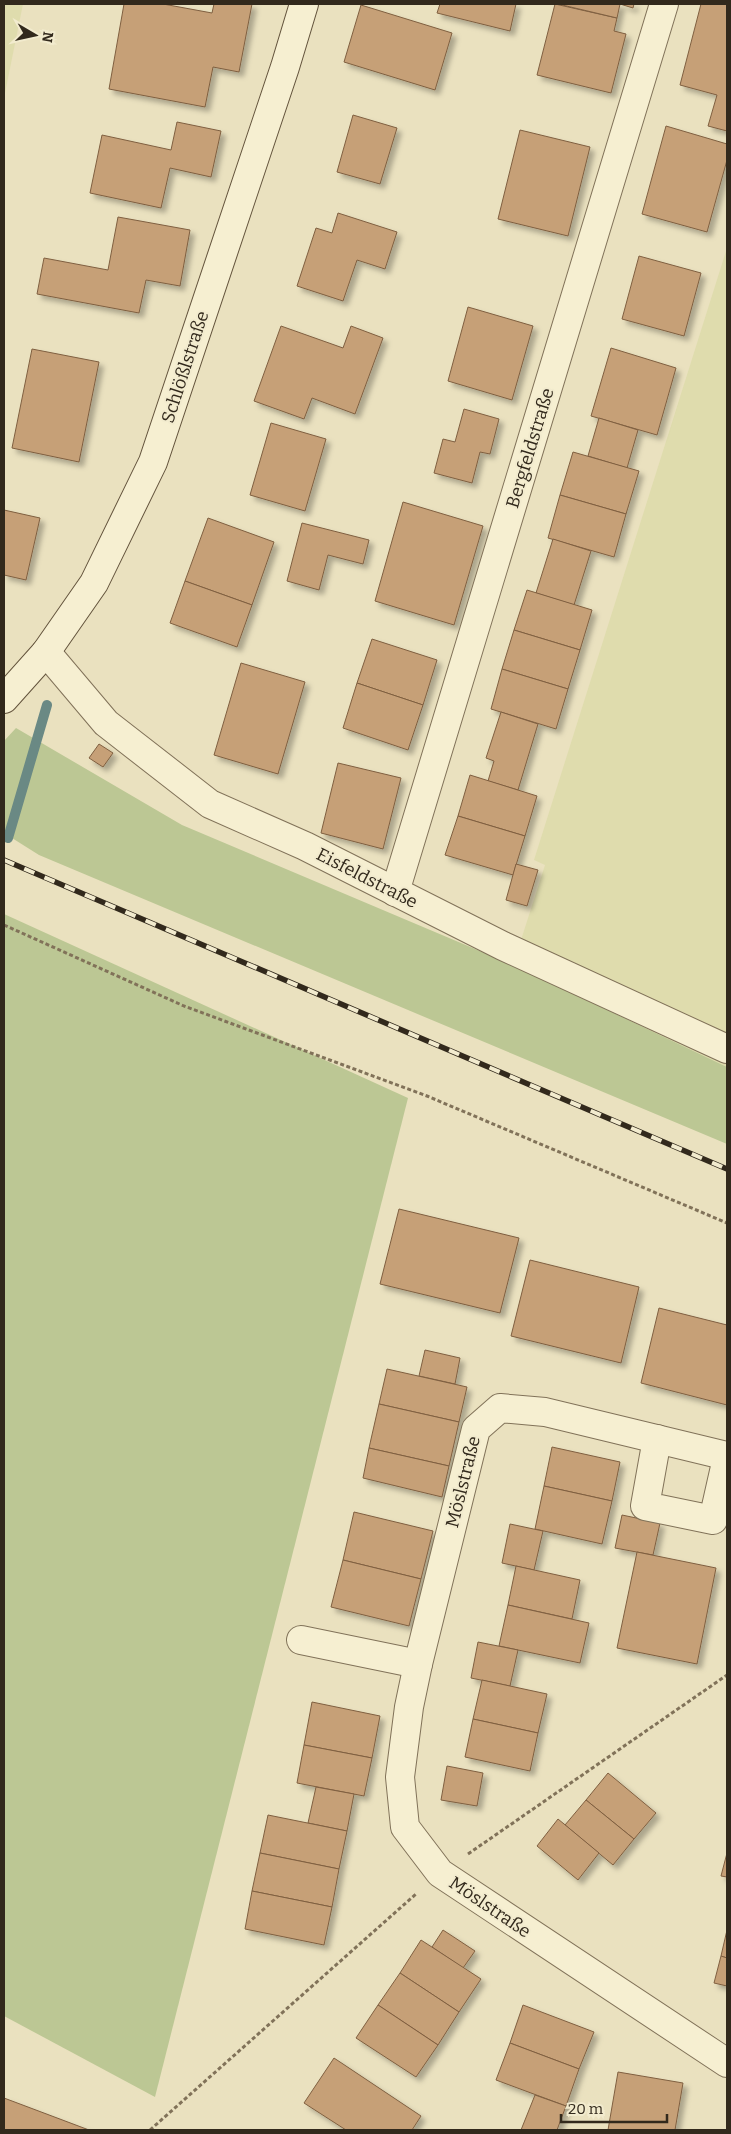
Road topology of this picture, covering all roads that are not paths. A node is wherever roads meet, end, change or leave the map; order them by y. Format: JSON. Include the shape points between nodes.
{"nodes":[{"id":1,"x":304,"y":4,"type":"edge"},
{"id":2,"x":664,"y":4,"type":"edge"},
{"id":3,"x":46,"y":652,"type":"junction"},
{"id":4,"x":4,"y":699,"type":"edge"},
{"id":5,"x":395,"y":892,"type":"junction"},
{"id":6,"x":727,"y":1049,"type":"edge"},
{"id":7,"x":657,"y":1439,"type":"junction"},
{"id":8,"x":727,"y":1457,"type":"edge"},
{"id":9,"x":301,"y":1640,"type":"dead end"},
{"id":10,"x":418,"y":1664,"type":"junction"},
{"id":11,"x":727,"y":2063,"type":"edge"}],
"edges":[{"from":1,"to":3,"type":"street","name":"Schlößlstraße","via":[[153,462],[94,583]]},
{"from":2,"to":5,"type":"street","name":"Bergfeldstraße"},
{"from":3,"to":4,"type":"street","name":"Schlößlstraße"},
{"from":3,"to":5,"type":"street","name":"Eisfeldstraße","via":[[106,723],[210,804],[306,846]]},
{"from":5,"to":6,"type":"street","name":"Eisfeldstraße","via":[[503,946]]},
{"from":7,"to":8,"type":"street","name":"Möslstraße"},
{"from":7,"to":8,"type":"street","name":"Möslstraße","via":[[645,1506],[713,1520]]},
{"from":7,"to":10,"type":"street","name":"Möslstraße","via":[[545,1412],[500,1408],[476,1429]]},
{"from":9,"to":10,"type":"street"},
{"from":10,"to":11,"type":"street","name":"Möslstraße","via":[[400,1777],[405,1827],[440,1873]]}]}
